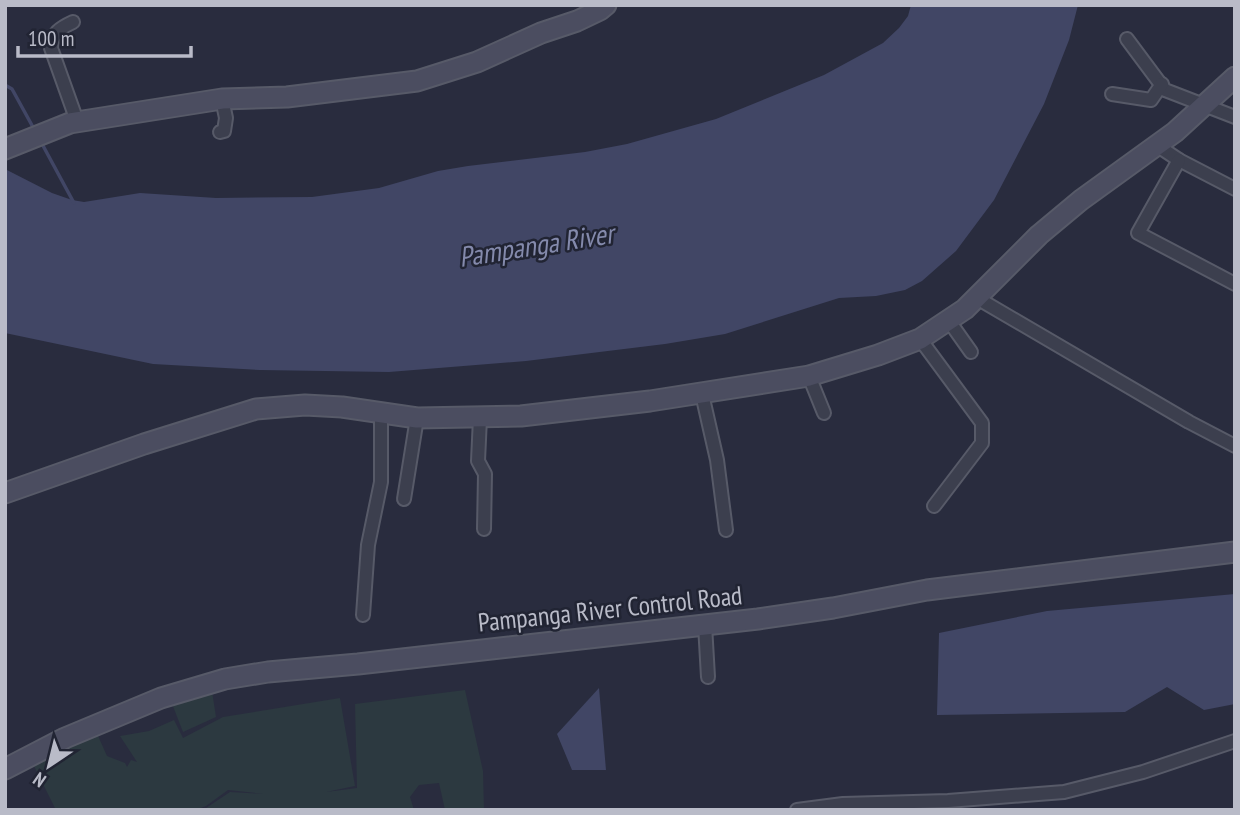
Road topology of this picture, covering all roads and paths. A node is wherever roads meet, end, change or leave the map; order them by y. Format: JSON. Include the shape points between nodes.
{"nodes":[{"id":1,"x":606,"y":5,"type":"edge"},
{"id":2,"x":73,"y":22,"type":"dead end"},
{"id":3,"x":1127,"y":39,"type":"dead end"},
{"id":4,"x":1235,"y":76,"type":"edge"},
{"id":5,"x":1162,"y":84,"type":"junction"},
{"id":6,"x":1112,"y":94,"type":"dead end"},
{"id":7,"x":222,"y":99,"type":"junction"},
{"id":8,"x":1204,"y":106,"type":"junction"},
{"id":9,"x":1235,"y":117,"type":"edge"},
{"id":10,"x":73,"y":122,"type":"junction"},
{"id":11,"x":220,"y":132,"type":"dead end"},
{"id":12,"x":1158,"y":146,"type":"junction"},
{"id":13,"x":5,"y":149,"type":"edge"},
{"id":14,"x":1179,"y":160,"type":"junction"},
{"id":15,"x":1235,"y":189,"type":"edge"},
{"id":16,"x":1235,"y":284,"type":"edge"},
{"id":17,"x":977,"y":298,"type":"junction"},
{"id":18,"x":949,"y":321,"type":"junction"},
{"id":19,"x":920,"y":338,"type":"junction"},
{"id":20,"x":971,"y":352,"type":"dead end"},
{"id":21,"x":808,"y":376,"type":"junction"},
{"id":22,"x":702,"y":394,"type":"junction"},
{"id":23,"x":381,"y":413,"type":"junction"},
{"id":24,"x":824,"y":413,"type":"dead end"},
{"id":25,"x":417,"y":418,"type":"junction"},
{"id":26,"x":480,"y":418,"type":"junction"},
{"id":27,"x":1235,"y":446,"type":"edge"},
{"id":28,"x":5,"y":493,"type":"edge"},
{"id":29,"x":404,"y":499,"type":"dead end"},
{"id":30,"x":934,"y":506,"type":"dead end"},
{"id":31,"x":484,"y":529,"type":"dead end"},
{"id":32,"x":726,"y":530,"type":"dead end"},
{"id":33,"x":1235,"y":552,"type":"edge"},
{"id":34,"x":363,"y":615,"type":"dead end"},
{"id":35,"x":705,"y":625,"type":"junction"},
{"id":36,"x":708,"y":677,"type":"dead end"},
{"id":37,"x":1235,"y":741,"type":"edge"},
{"id":38,"x":5,"y":769,"type":"edge"},
{"id":39,"x":797,"y":810,"type":"edge"}],
"edges":[{"from":1,"to":7,"type":"street","via":[[477,62],[417,81],[287,97]]},
{"from":2,"to":10,"type":"street","via":[[53,36],[51,48]]},
{"from":3,"to":5,"type":"street"},
{"from":4,"to":8,"type":"street"},
{"from":5,"to":6,"type":"street","via":[[1151,100]]},
{"from":5,"to":8,"type":"street","via":[[1171,93]]},
{"from":7,"to":10,"type":"street"},
{"from":7,"to":11,"type":"street","via":[[226,123]]},
{"from":8,"to":9,"type":"street"},
{"from":8,"to":12,"type":"street"},
{"from":10,"to":13,"type":"street"},
{"from":12,"to":14,"type":"street"},
{"from":12,"to":17,"type":"street","via":[[1039,235]]},
{"from":14,"to":15,"type":"street"},
{"from":14,"to":16,"type":"street","via":[[1138,233]]},
{"from":17,"to":18,"type":"street"},
{"from":17,"to":27,"type":"street"},
{"from":18,"to":19,"type":"street"},
{"from":18,"to":20,"type":"street"},
{"from":19,"to":21,"type":"street"},
{"from":19,"to":30,"type":"street","via":[[982,423],[982,443]]},
{"from":21,"to":22,"type":"street"},
{"from":21,"to":24,"type":"street"},
{"from":22,"to":26,"type":"street"},
{"from":22,"to":32,"type":"street"},
{"from":23,"to":25,"type":"street"},
{"from":23,"to":28,"type":"street","via":[[305,404],[256,409]]},
{"from":23,"to":34,"type":"street","via":[[381,482],[368,545]]},
{"from":25,"to":26,"type":"street"},
{"from":25,"to":29,"type":"street"},
{"from":26,"to":31,"type":"street","via":[[478,461],[485,474]]},
{"from":33,"to":35,"type":"street","name":"Pampanga River Control Road","via":[[927,590]]},
{"from":35,"to":36,"type":"street"},
{"from":35,"to":38,"type":"street","name":"Pampanga River Control Road","via":[[225,679],[161,698]]},
{"from":37,"to":39,"type":"street","via":[[1064,792]]}]}
